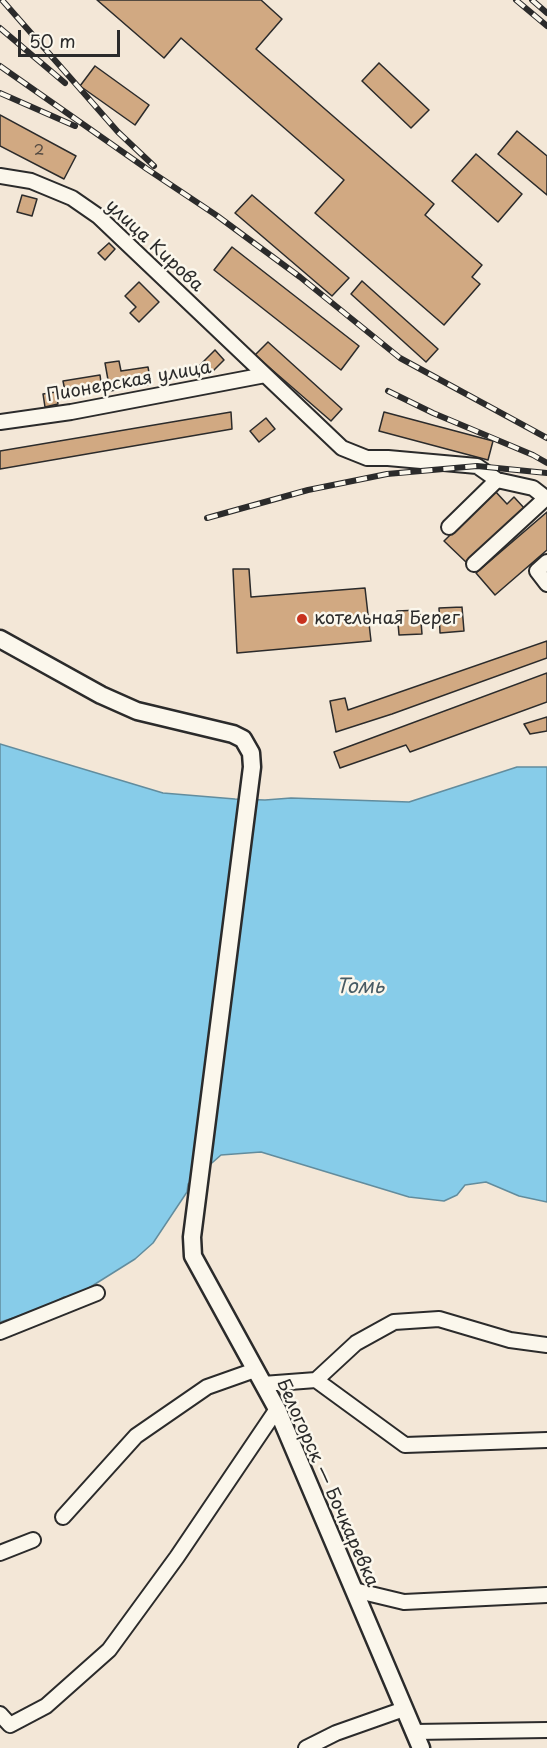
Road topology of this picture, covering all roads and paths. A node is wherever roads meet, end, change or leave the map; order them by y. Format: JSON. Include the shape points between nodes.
{"nodes":[{"id":1,"x":0,"y":176,"type":"edge"},
{"id":2,"x":265,"y":375,"type":"junction"},
{"id":3,"x":0,"y":422,"type":"edge"},
{"id":4,"x":497,"y":480,"type":"junction"},
{"id":5,"x":546,"y":499,"type":"edge"},
{"id":6,"x":449,"y":527,"type":"dead end"},
{"id":7,"x":547,"y":562,"type":"edge"},
{"id":8,"x":474,"y":564,"type":"dead end"},
{"id":9,"x":547,"y":584,"type":"edge"},
{"id":10,"x":0,"y":639,"type":"edge"},
{"id":11,"x":97,"y":1293,"type":"dead end"},
{"id":12,"x":0,"y":1332,"type":"edge"},
{"id":13,"x":547,"y":1345,"type":"edge"},
{"id":14,"x":259,"y":1377,"type":"junction"},
{"id":15,"x":316,"y":1380,"type":"junction"},
{"id":16,"x":277,"y":1410,"type":"junction"},
{"id":17,"x":547,"y":1440,"type":"edge"},
{"id":18,"x":63,"y":1517,"type":"dead end"},
{"id":19,"x":33,"y":1540,"type":"dead end"},
{"id":20,"x":0,"y":1553,"type":"edge"},
{"id":21,"x":354,"y":1590,"type":"junction"},
{"id":22,"x":547,"y":1595,"type":"edge"},
{"id":23,"x":404,"y":1709,"type":"junction"},
{"id":24,"x":0,"y":1714,"type":"edge"},
{"id":25,"x":547,"y":1730,"type":"edge"},
{"id":26,"x":414,"y":1732,"type":"junction"},
{"id":27,"x":306,"y":1748,"type":"edge"},
{"id":28,"x":421,"y":1748,"type":"edge"}],
"edges":[{"from":1,"to":2,"type":"street","name":"улица Кирова","via":[[31,182],[72,198],[98,216]]},
{"from":2,"to":3,"type":"street","name":"Пионерская улица"},
{"from":2,"to":4,"type":"street","name":"улица Кирова","via":[[342,448],[367,458],[477,466]]},
{"from":4,"to":5,"type":"street","name":"улица Кирова","via":[[533,488]]},
{"from":4,"to":6,"type":"street"},
{"from":5,"to":8,"type":"street"},
{"from":7,"to":9,"type":"street","via":[[537,571]]},
{"from":10,"to":14,"type":"main road","name":"Белогорск — Бочкаревка","via":[[137,711],[233,734],[243,739],[251,753],[192,1237],[193,1256]]},
{"from":11,"to":12,"type":"street"},
{"from":13,"to":15,"type":"street","via":[[510,1340],[439,1319],[394,1322],[356,1343]]},
{"from":14,"to":15,"type":"street"},
{"from":14,"to":16,"type":"main road","name":"Белогорск — Бочкаревка"},
{"from":14,"to":18,"type":"street","via":[[207,1387],[136,1436]]},
{"from":15,"to":17,"type":"street","via":[[405,1445]]},
{"from":16,"to":21,"type":"main road","name":"Белогорск — Бочкаревка"},
{"from":16,"to":24,"type":"street","via":[[109,1650],[45,1706],[10,1725]]},
{"from":19,"to":20,"type":"street"},
{"from":21,"to":22,"type":"street","via":[[404,1602]]},
{"from":21,"to":23,"type":"main road","name":"Белогорск — Бочкаревка"},
{"from":23,"to":26,"type":"main road","name":"Белогорск — Бочкаревка"},
{"from":23,"to":27,"type":"street"},
{"from":25,"to":26,"type":"street"},
{"from":26,"to":28,"type":"main road","name":"Белогорск — Бочкаревка"}]}
